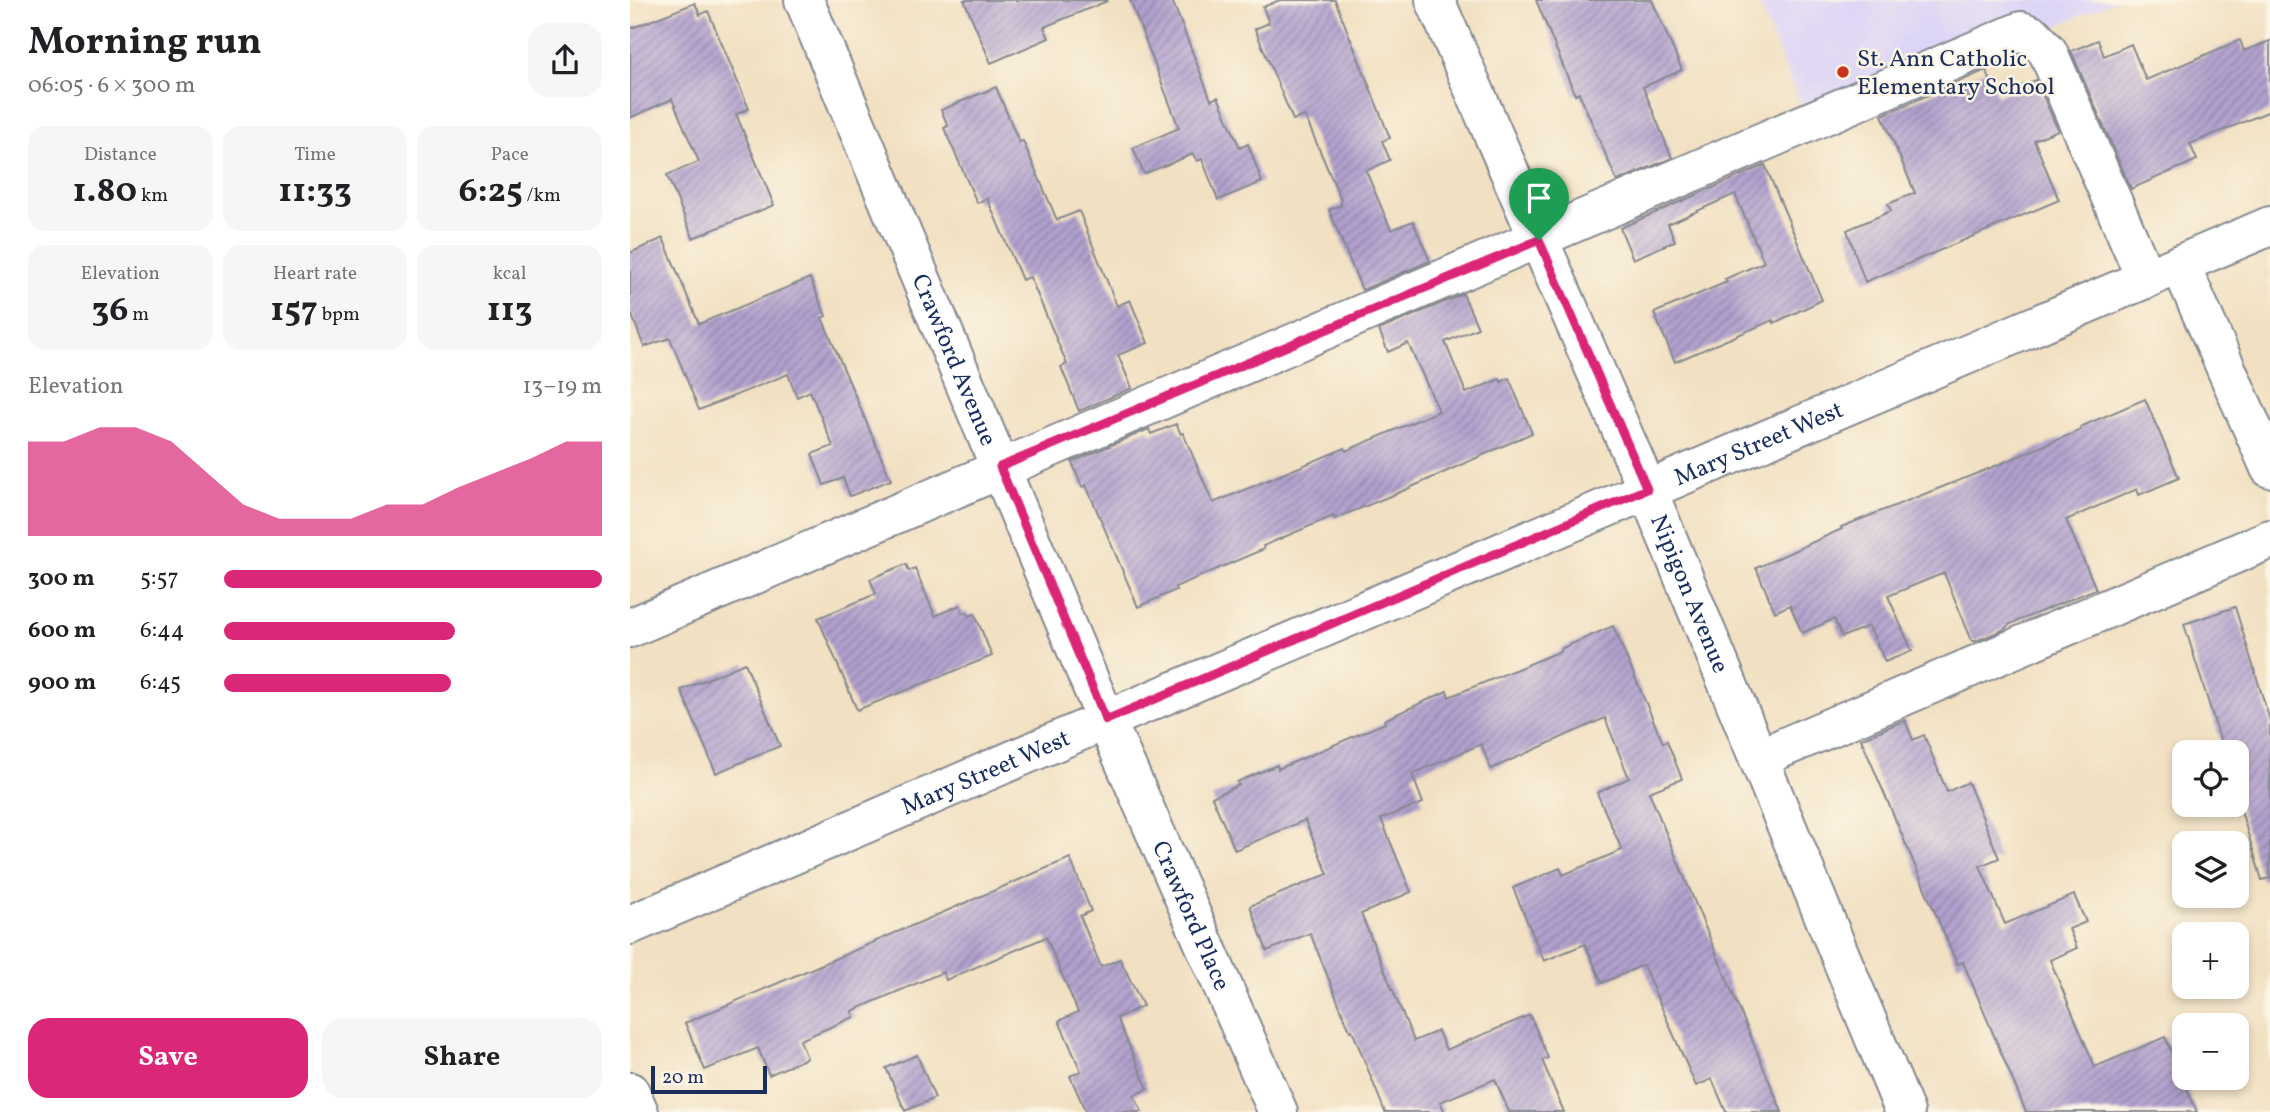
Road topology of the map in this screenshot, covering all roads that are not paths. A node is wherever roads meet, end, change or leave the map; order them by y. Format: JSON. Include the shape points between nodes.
{"nodes":[{"id":1,"x":804,"y":0,"type":"edge"},
{"id":2,"x":1435,"y":0,"type":"edge"},
{"id":3,"x":2270,"y":226,"type":"edge"},
{"id":4,"x":1539,"y":240,"type":"junction"},
{"id":5,"x":2180,"y":264,"type":"junction"},
{"id":6,"x":2146,"y":279,"type":"junction"},
{"id":7,"x":1000,"y":467,"type":"junction"},
{"id":8,"x":2270,"y":468,"type":"edge"},
{"id":9,"x":1647,"y":489,"type":"junction"},
{"id":10,"x":2270,"y":539,"type":"edge"},
{"id":11,"x":630,"y":628,"type":"edge"},
{"id":12,"x":1106,"y":720,"type":"junction"},
{"id":13,"x":1759,"y":758,"type":"junction"},
{"id":14,"x":630,"y":925,"type":"edge"},
{"id":15,"x":630,"y":1092,"type":"edge"},
{"id":16,"x":639,"y":1112,"type":"edge"},
{"id":17,"x":1278,"y":1112,"type":"edge"},
{"id":18,"x":1905,"y":1112,"type":"edge"}],
"edges":[{"from":1,"to":7,"type":"street","name":"Crawford Avenue"},
{"from":2,"to":4,"type":"street","name":"Nipigon Avenue"},
{"from":3,"to":5,"type":"street","name":"Mary Street West"},
{"from":4,"to":6,"type":"street","via":[[2021,32],[2034,36],[2048,52]]},
{"from":4,"to":7,"type":"street"},
{"from":4,"to":9,"type":"street","name":"Nipigon Avenue"},
{"from":5,"to":6,"type":"street","name":"Mary Street West"},
{"from":5,"to":8,"type":"street"},
{"from":6,"to":9,"type":"street","name":"Mary Street West"},
{"from":7,"to":11,"type":"street"},
{"from":7,"to":12,"type":"street","name":"Crawford Avenue"},
{"from":9,"to":12,"type":"street","name":"Mary Street West"},
{"from":9,"to":13,"type":"street","name":"Nipigon Avenue"},
{"from":10,"to":13,"type":"street"},
{"from":12,"to":14,"type":"street","name":"Mary Street West"},
{"from":12,"to":17,"type":"street","name":"Crawford Place"},
{"from":13,"to":18,"type":"street","name":"Nipigon Avenue"},
{"from":15,"to":16,"type":"street"}]}
